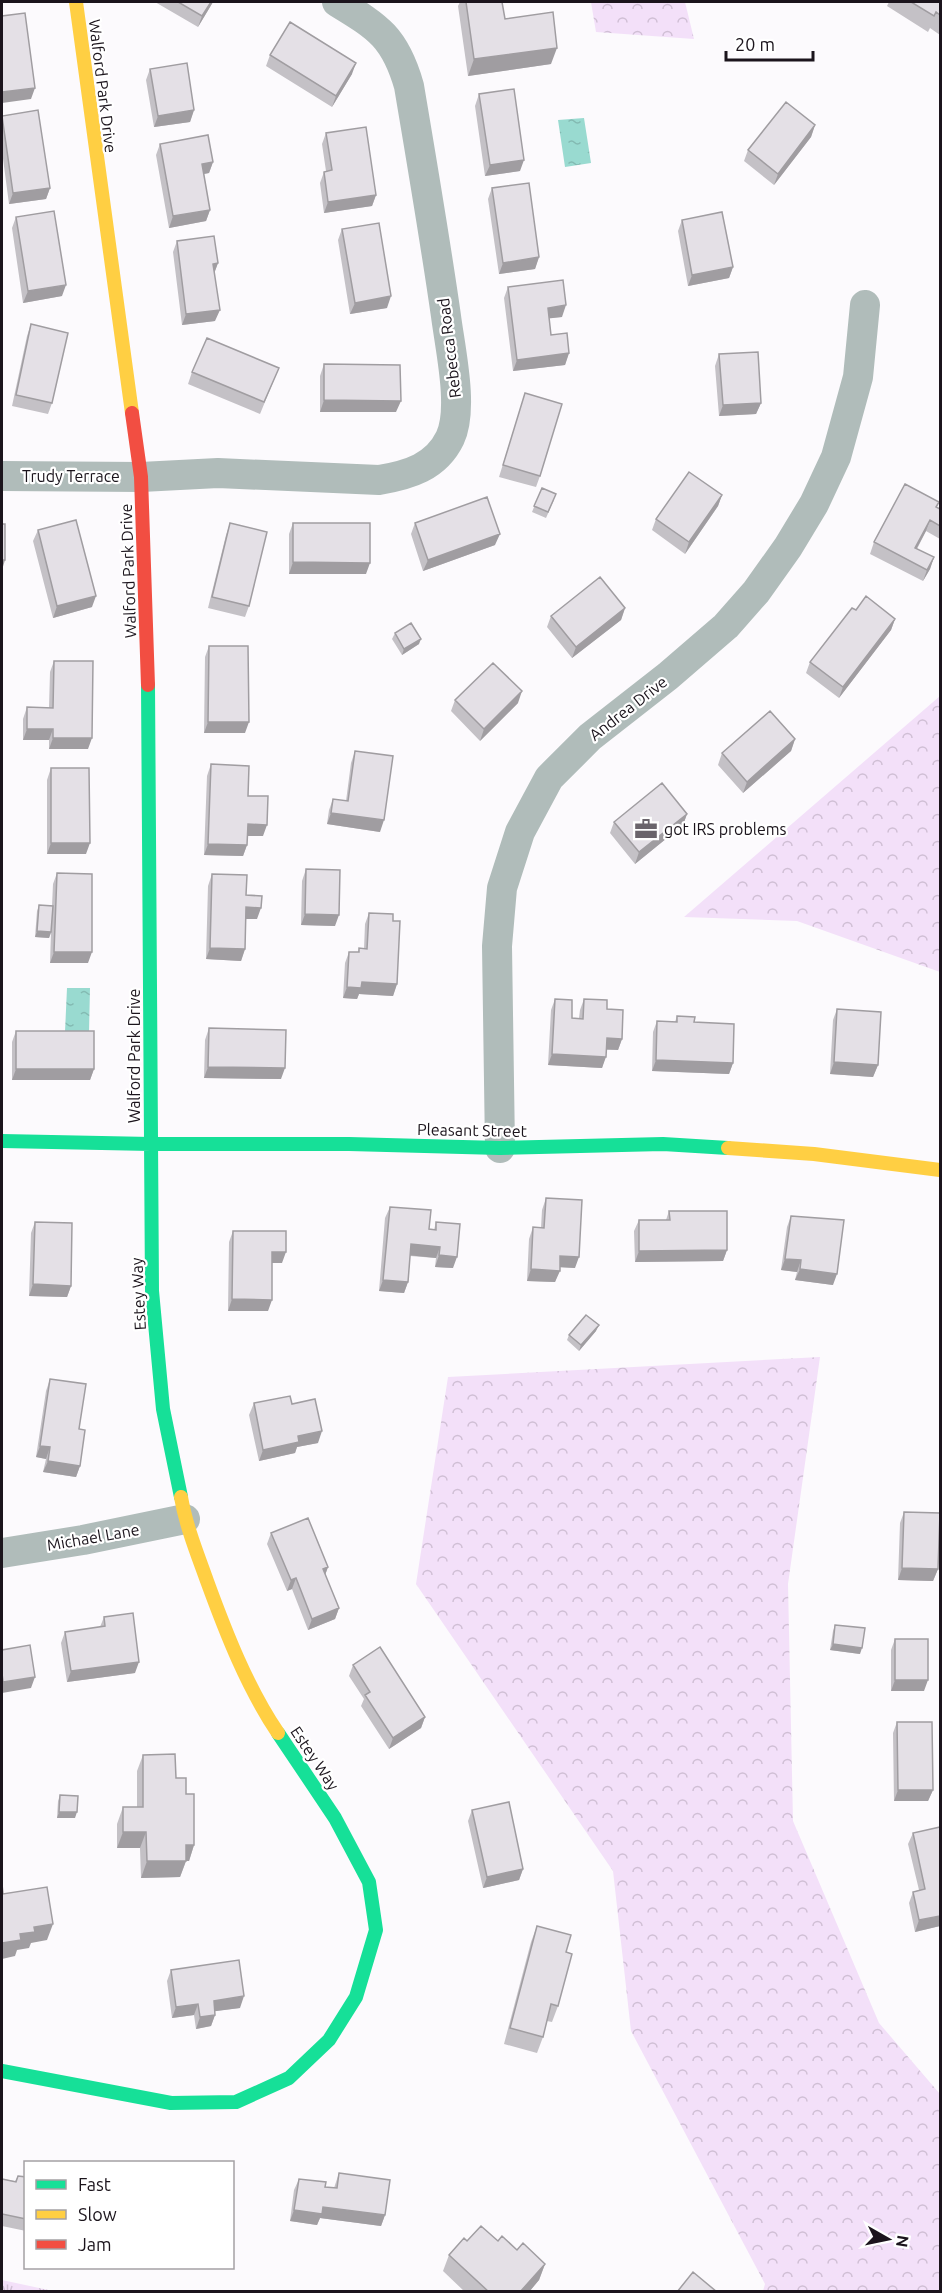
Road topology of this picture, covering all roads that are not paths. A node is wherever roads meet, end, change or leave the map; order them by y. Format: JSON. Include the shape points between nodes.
{"nodes":[{"id":1,"x":76,"y":2,"type":"edge"},
{"id":2,"x":337,"y":2,"type":"edge"},
{"id":3,"x":865,"y":304,"type":"dead end"},
{"id":4,"x":2,"y":476,"type":"edge"},
{"id":5,"x":141,"y":477,"type":"junction"},
{"id":6,"x":2,"y":1141,"type":"edge"},
{"id":7,"x":151,"y":1144,"type":"junction"},
{"id":8,"x":500,"y":1148,"type":"junction"},
{"id":9,"x":940,"y":1170,"type":"edge"},
{"id":10,"x":185,"y":1519,"type":"junction"},
{"id":11,"x":2,"y":1552,"type":"edge"},
{"id":12,"x":2,"y":2071,"type":"edge"}],
"edges":[{"from":1,"to":5,"type":"street","name":"Walford Park Drive"},
{"from":2,"to":5,"type":"street","name":"Rebecca Road","via":[[382,32],[394,47],[409,86],[456,394],[451,437],[435,460],[420,470],[379,480],[218,473]]},
{"from":3,"to":8,"type":"street","name":"Andrea Drive","via":[[858,377],[836,457],[788,547],[726,626],[590,737],[549,778],[520,832],[502,888],[497,946]]},
{"from":4,"to":5,"type":"street","name":"Trudy Terrace"},
{"from":5,"to":7,"type":"street","name":"Walford Park Drive","via":[[147,594]]},
{"from":6,"to":7,"type":"street","name":"Pleasant Street"},
{"from":7,"to":8,"type":"street","name":"Pleasant Street"},
{"from":7,"to":10,"type":"street","name":"Estey Way","via":[[152,1291],[163,1409]]},
{"from":8,"to":9,"type":"street","name":"Pleasant Street","via":[[663,1144],[814,1154]]},
{"from":10,"to":11,"type":"street","name":"Michael Lane"},
{"from":10,"to":12,"type":"street","name":"Estey Way","via":[[223,1624],[263,1711],[335,1818],[369,1882],[376,1930],[356,1997],[329,2040],[289,2078],[236,2102],[171,2103]]}]}
